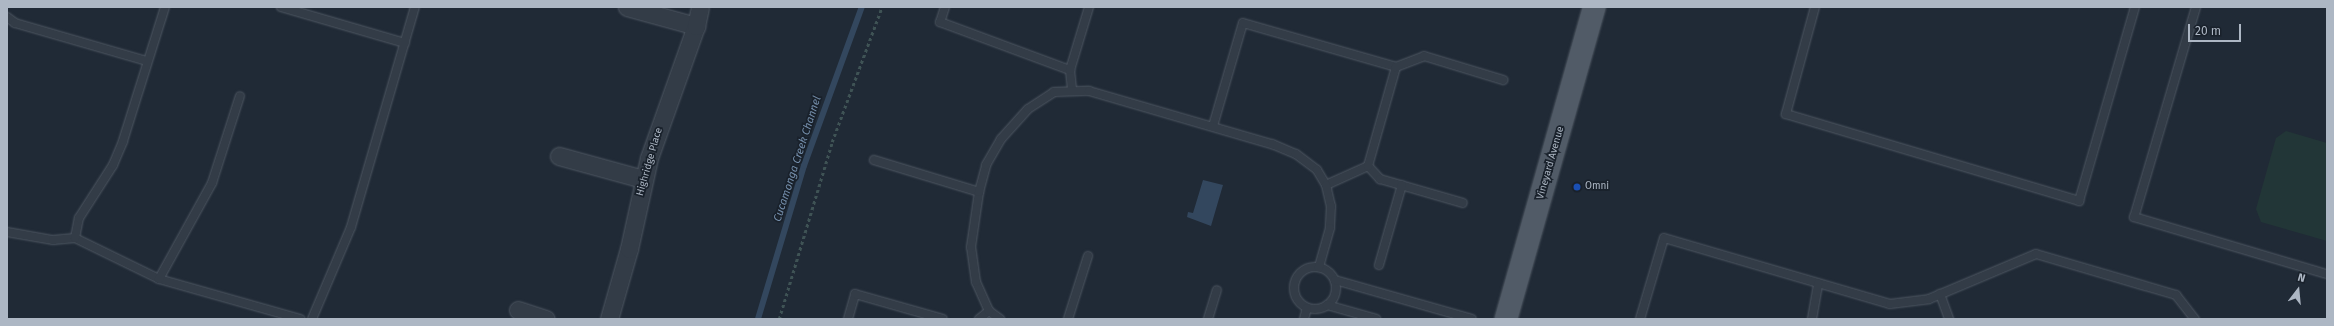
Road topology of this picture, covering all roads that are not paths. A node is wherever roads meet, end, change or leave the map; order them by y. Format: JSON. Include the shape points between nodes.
{"nodes":[{"id":1,"x":165,"y":7,"type":"edge"},
{"id":2,"x":281,"y":7,"type":"edge"},
{"id":3,"x":415,"y":7,"type":"edge"},
{"id":4,"x":627,"y":7,"type":"edge"},
{"id":5,"x":700,"y":7,"type":"edge"},
{"id":6,"x":946,"y":7,"type":"edge"},
{"id":7,"x":1088,"y":7,"type":"edge"},
{"id":8,"x":1594,"y":7,"type":"edge"},
{"id":9,"x":1815,"y":7,"type":"edge"},
{"id":10,"x":2135,"y":7,"type":"edge"},
{"id":11,"x":2196,"y":7,"type":"edge"},
{"id":12,"x":7,"y":17,"type":"edge"},
{"id":13,"x":696,"y":26,"type":"junction"},
{"id":14,"x":405,"y":44,"type":"junction"},
{"id":15,"x":147,"y":60,"type":"junction"},
{"id":16,"x":1396,"y":67,"type":"junction"},
{"id":17,"x":1070,"y":70,"type":"junction"},
{"id":18,"x":1503,"y":80,"type":"dead end"},
{"id":19,"x":1072,"y":90,"type":"junction"},
{"id":20,"x":240,"y":96,"type":"dead end"},
{"id":21,"x":1213,"y":126,"type":"junction"},
{"id":22,"x":559,"y":156,"type":"dead end"},
{"id":23,"x":874,"y":160,"type":"dead end"},
{"id":24,"x":1368,"y":166,"type":"junction"},
{"id":25,"x":643,"y":179,"type":"junction"},
{"id":26,"x":1326,"y":185,"type":"junction"},
{"id":27,"x":1402,"y":185,"type":"junction"},
{"id":28,"x":979,"y":192,"type":"junction"},
{"id":29,"x":1463,"y":203,"type":"dead end"},
{"id":30,"x":7,"y":232,"type":"edge"},
{"id":31,"x":75,"y":238,"type":"junction"},
{"id":32,"x":1088,"y":256,"type":"dead end"},
{"id":33,"x":1379,"y":266,"type":"dead end"},
{"id":34,"x":1319,"y":267,"type":"junction"},
{"id":35,"x":2327,"y":274,"type":"edge"},
{"id":36,"x":159,"y":279,"type":"junction"},
{"id":37,"x":1335,"y":280,"type":"junction"},
{"id":38,"x":1818,"y":284,"type":"junction"},
{"id":39,"x":1217,"y":290,"type":"dead end"},
{"id":40,"x":1940,"y":294,"type":"junction"},
{"id":41,"x":1327,"y":305,"type":"junction"},
{"id":42,"x":1307,"y":308,"type":"junction"},
{"id":43,"x":518,"y":310,"type":"dead end"},
{"id":44,"x":989,"y":311,"type":"junction"},
{"id":45,"x":300,"y":319,"type":"edge"},
{"id":46,"x":312,"y":319,"type":"edge"},
{"id":47,"x":546,"y":319,"type":"edge"},
{"id":48,"x":608,"y":319,"type":"edge"},
{"id":49,"x":848,"y":319,"type":"edge"},
{"id":50,"x":943,"y":319,"type":"edge"},
{"id":51,"x":979,"y":319,"type":"edge"},
{"id":52,"x":1000,"y":319,"type":"edge"},
{"id":53,"x":1068,"y":319,"type":"edge"},
{"id":54,"x":1208,"y":319,"type":"edge"},
{"id":55,"x":1304,"y":319,"type":"edge"},
{"id":56,"x":1376,"y":319,"type":"edge"},
{"id":57,"x":1472,"y":319,"type":"edge"},
{"id":58,"x":1506,"y":319,"type":"edge"},
{"id":59,"x":1640,"y":319,"type":"edge"},
{"id":60,"x":1812,"y":319,"type":"edge"},
{"id":61,"x":1949,"y":319,"type":"edge"},
{"id":62,"x":2195,"y":319,"type":"edge"}],
"edges":[{"from":1,"to":15,"type":"lane"},
{"from":2,"to":14,"type":"lane"},
{"from":3,"to":14,"type":"lane"},
{"from":4,"to":13,"type":"street"},
{"from":5,"to":13,"type":"street","name":"Highridge Place"},
{"from":6,"to":17,"type":"lane","via":[[940,22]]},
{"from":7,"to":17,"type":"lane"},
{"from":8,"to":58,"type":"main road","name":"Vineyard Avenue"},
{"from":9,"to":10,"type":"lane","via":[[1786,114],[2079,201]]},
{"from":11,"to":35,"type":"lane","via":[[2134,217]]},
{"from":12,"to":15,"type":"lane","via":[[15,23]]},
{"from":13,"to":25,"type":"street","name":"Highridge Place"},
{"from":14,"to":46,"type":"lane","via":[[351,227]]},
{"from":15,"to":31,"type":"lane","via":[[123,141],[113,165],[79,218]]},
{"from":16,"to":18,"type":"lane","via":[[1424,56]]},
{"from":16,"to":21,"type":"lane","via":[[1243,22]]},
{"from":16,"to":24,"type":"lane"},
{"from":17,"to":19,"type":"lane"},
{"from":19,"to":21,"type":"lane","via":[[1089,91]]},
{"from":19,"to":28,"type":"lane","via":[[1054,92],[1028,109],[1001,139],[986,165]]},
{"from":20,"to":36,"type":"lane","via":[[212,183]]},
{"from":21,"to":26,"type":"lane","via":[[1296,154],[1317,170]]},
{"from":22,"to":25,"type":"street"},
{"from":23,"to":28,"type":"lane"},
{"from":24,"to":26,"type":"lane"},
{"from":24,"to":27,"type":"lane","via":[[1380,179]]},
{"from":25,"to":48,"type":"street","name":"Highridge Place","via":[[629,249]]},
{"from":26,"to":34,"type":"lane","via":[[1331,206],[1330,228]]},
{"from":27,"to":29,"type":"lane"},
{"from":27,"to":33,"type":"lane"},
{"from":28,"to":44,"type":"lane","via":[[971,247],[976,282]]},
{"from":30,"to":31,"type":"lane","via":[[53,240]]},
{"from":31,"to":36,"type":"lane"},
{"from":32,"to":53,"type":"lane"},
{"from":34,"to":37,"type":"lane"},
{"from":34,"to":42,"type":"lane","via":[[1306,268],[1294,282],[1294,294]]},
{"from":36,"to":45,"type":"lane"},
{"from":37,"to":41,"type":"lane","via":[[1336,291]]},
{"from":37,"to":57,"type":"lane"},
{"from":38,"to":40,"type":"lane","via":[[1890,304],[1929,299]]},
{"from":38,"to":59,"type":"lane","via":[[1664,238]]},
{"from":38,"to":60,"type":"lane"},
{"from":39,"to":54,"type":"lane"},
{"from":40,"to":61,"type":"lane"},
{"from":40,"to":62,"type":"lane","via":[[2036,254],[2176,295]]},
{"from":41,"to":42,"type":"lane","via":[[1318,309]]},
{"from":41,"to":56,"type":"lane"},
{"from":42,"to":55,"type":"lane"},
{"from":43,"to":47,"type":"street"},
{"from":44,"to":51,"type":"lane"},
{"from":44,"to":52,"type":"lane"},
{"from":49,"to":50,"type":"lane","via":[[855,294]]}]}
